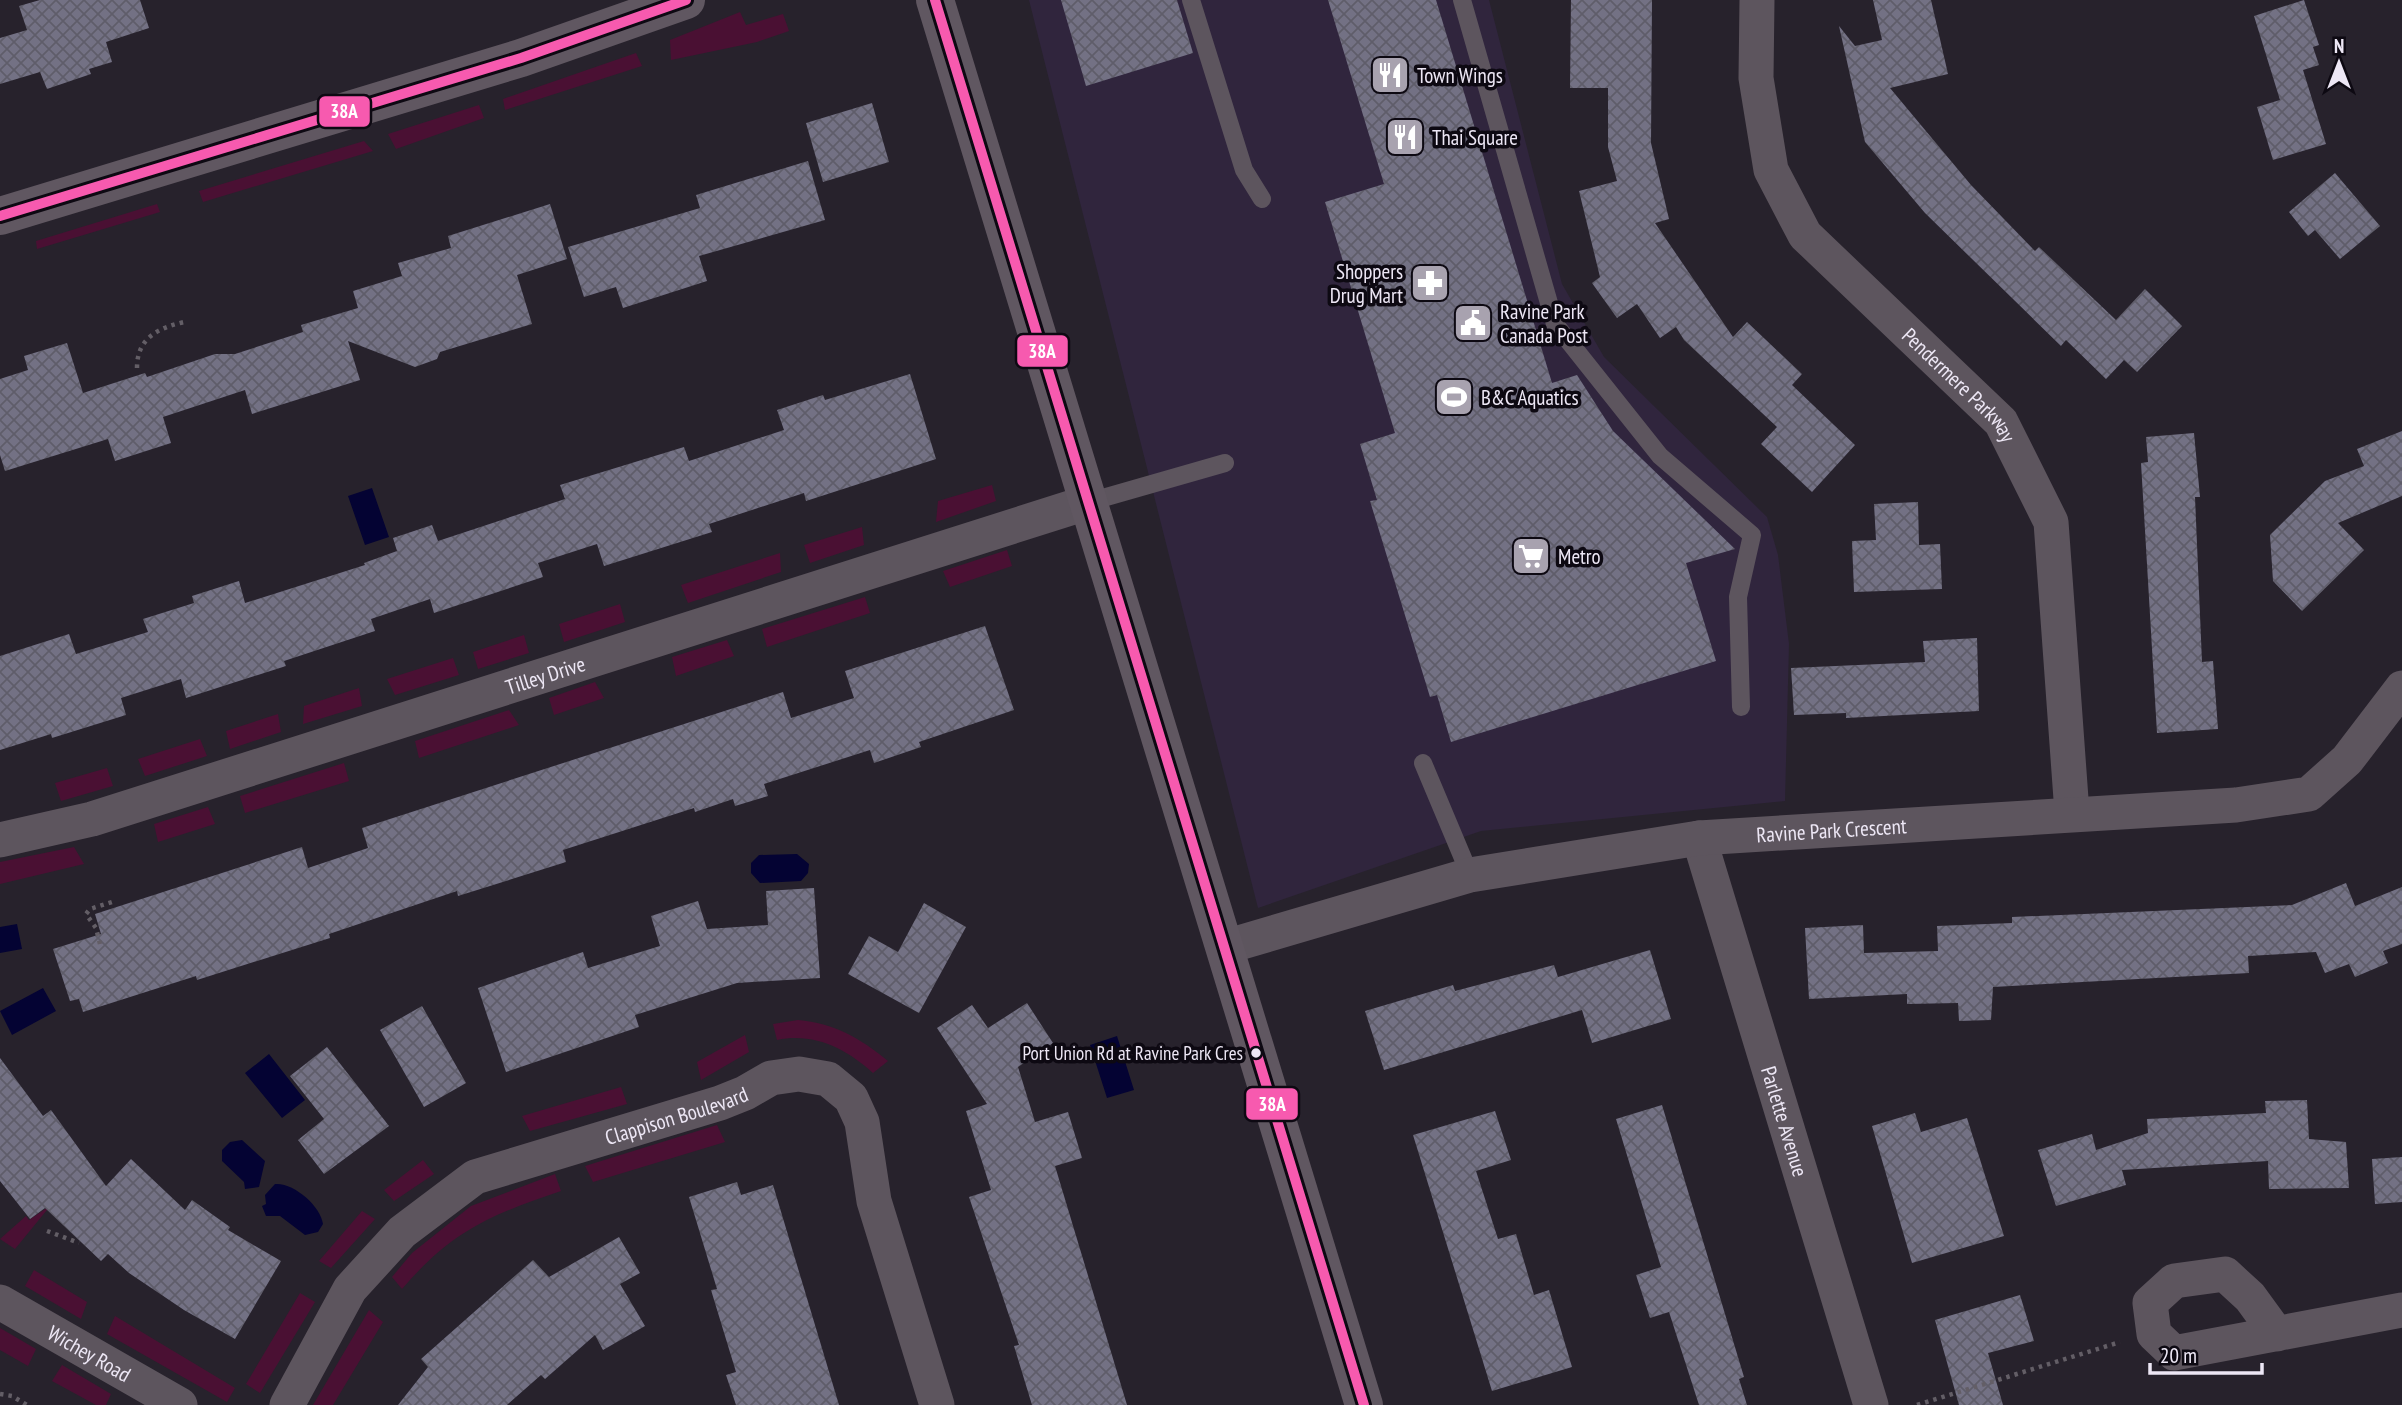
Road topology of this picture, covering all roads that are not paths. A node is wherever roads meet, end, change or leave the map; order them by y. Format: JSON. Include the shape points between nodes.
{"nodes":[{"id":1,"x":686,"y":0,"type":"edge"},
{"id":2,"x":935,"y":0,"type":"edge"},
{"id":3,"x":1191,"y":0,"type":"edge"},
{"id":4,"x":1462,"y":0,"type":"edge"},
{"id":5,"x":1757,"y":0,"type":"edge"},
{"id":6,"x":1262,"y":199,"type":"dead end"},
{"id":7,"x":0,"y":216,"type":"edge"},
{"id":8,"x":1225,"y":463,"type":"dead end"},
{"id":9,"x":1089,"y":502,"type":"junction"},
{"id":10,"x":2402,"y":688,"type":"edge"},
{"id":11,"x":1741,"y":706,"type":"dead end"},
{"id":12,"x":1423,"y":763,"type":"dead end"},
{"id":13,"x":2072,"y":813,"type":"junction"},
{"id":14,"x":1699,"y":838,"type":"junction"},
{"id":15,"x":0,"y":840,"type":"edge"},
{"id":16,"x":1470,"y":875,"type":"junction"},
{"id":17,"x":1225,"y":947,"type":"junction"},
{"id":18,"x":0,"y":1302,"type":"edge"},
{"id":19,"x":2402,"y":1310,"type":"edge"},
{"id":20,"x":2277,"y":1334,"type":"junction"},
{"id":21,"x":180,"y":1405,"type":"edge"},
{"id":22,"x":287,"y":1405,"type":"edge"},
{"id":23,"x":937,"y":1405,"type":"edge"},
{"id":24,"x":1364,"y":1405,"type":"edge"},
{"id":25,"x":1871,"y":1405,"type":"edge"}],
"edges":[{"from":1,"to":7,"type":"main road","via":[[521,58]]},
{"from":2,"to":9,"type":"main road"},
{"from":3,"to":6,"type":"lane","via":[[1244,170]]},
{"from":4,"to":11,"type":"lane","via":[[1555,324],[1660,456],[1752,535],[1738,597]]},
{"from":5,"to":13,"type":"street","name":"Pendermere Parkway","via":[[1756,78],[1771,170],[1805,235],[2001,422],[2052,522]]},
{"from":8,"to":9,"type":"lane"},
{"from":9,"to":15,"type":"street","name":"Tilley Drive","via":[[105,815]]},
{"from":9,"to":17,"type":"main road"},
{"from":10,"to":13,"type":"street","name":"Ravine Park Crescent","via":[[2347,760],[2309,794],[2236,805]]},
{"from":12,"to":16,"type":"lane"},
{"from":13,"to":14,"type":"street","name":"Ravine Park Crescent"},
{"from":14,"to":16,"type":"street","name":"Ravine Park Crescent"},
{"from":14,"to":25,"type":"street","name":"Parlette Avenue"},
{"from":16,"to":17,"type":"street","name":"Ravine Park Crescent"},
{"from":17,"to":24,"type":"main road"},
{"from":18,"to":21,"type":"street","name":"Wichey Road"},
{"from":19,"to":20,"type":"street"},
{"from":20,"to":20,"type":"street","via":[[2250,1297],[2225,1274],[2174,1281],[2150,1303],[2154,1334],[2174,1353]]},
{"from":22,"to":23,"type":"street","name":"Clappison Boulevard","via":[[350,1289],[402,1232],[475,1177],[720,1103],[771,1078],[799,1074],[828,1079],[851,1098],[862,1122],[874,1202]]}]}
